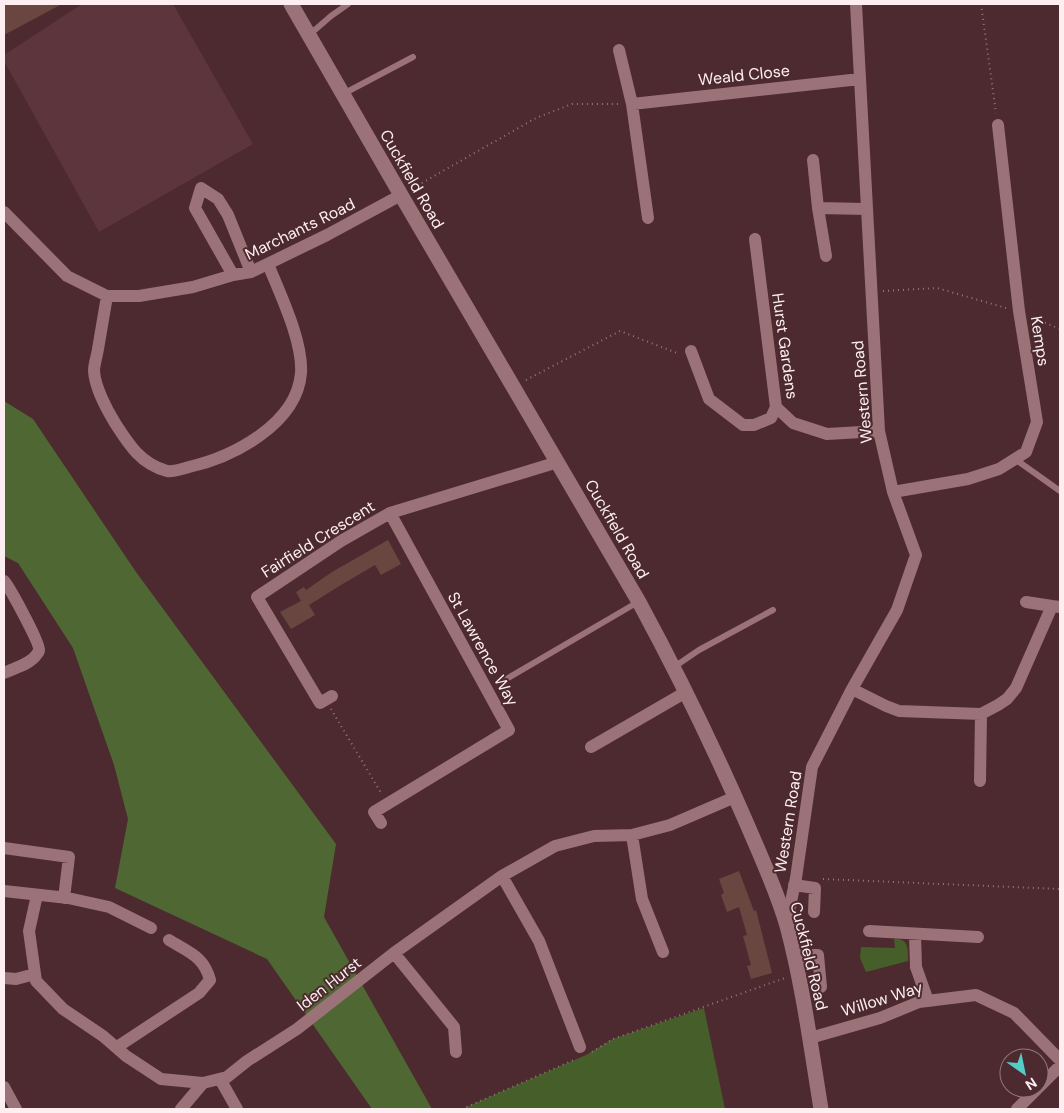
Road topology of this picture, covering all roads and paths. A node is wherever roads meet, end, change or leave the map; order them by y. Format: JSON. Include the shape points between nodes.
{"nodes":[{"id":1,"x":291,"y":4,"type":"edge"},
{"id":2,"x":348,"y":4,"type":"edge"},
{"id":3,"x":856,"y":4,"type":"edge"},
{"id":4,"x":981,"y":4,"type":"edge"},
{"id":5,"x":309,"y":35,"type":"junction"},
{"id":6,"x":619,"y":50,"type":"dead end"},
{"id":7,"x":413,"y":57,"type":"dead end"},
{"id":8,"x":860,"y":79,"type":"junction"},
{"id":9,"x":343,"y":94,"type":"junction"},
{"id":10,"x":632,"y":104,"type":"junction"},
{"id":11,"x":998,"y":125,"type":"joint"},
{"id":12,"x":813,"y":160,"type":"dead end"},
{"id":13,"x":401,"y":195,"type":"junction"},
{"id":14,"x":818,"y":208,"type":"junction"},
{"id":15,"x":866,"y":209,"type":"junction"},
{"id":16,"x":4,"y":212,"type":"edge"},
{"id":17,"x":648,"y":218,"type":"dead end"},
{"id":18,"x":755,"y":239,"type":"dead end"},
{"id":19,"x":826,"y":256,"type":"dead end"},
{"id":20,"x":268,"y":264,"type":"junction"},
{"id":21,"x":251,"y":272,"type":"junction"},
{"id":22,"x":233,"y":275,"type":"junction"},
{"id":23,"x":871,"y":292,"type":"junction"},
{"id":24,"x":107,"y":296,"type":"junction"},
{"id":25,"x":1019,"y":311,"type":"junction"},
{"id":26,"x":1060,"y":329,"type":"edge"},
{"id":27,"x":691,"y":351,"type":"dead end"},
{"id":28,"x":677,"y":354,"type":"dead end"},
{"id":29,"x":514,"y":386,"type":"junction"},
{"id":30,"x":776,"y":407,"type":"junction"},
{"id":31,"x":879,"y":431,"type":"junction"},
{"id":32,"x":1015,"y":458,"type":"junction"},
{"id":33,"x":558,"y":462,"type":"junction"},
{"id":34,"x":1060,"y":491,"type":"edge"},
{"id":35,"x":893,"y":492,"type":"junction"},
{"id":36,"x":390,"y":513,"type":"junction"},
{"id":37,"x":4,"y":581,"type":"edge"},
{"id":38,"x":639,"y":602,"type":"junction"},
{"id":39,"x":1026,"y":602,"type":"dead end"},
{"id":40,"x":1056,"y":606,"type":"edge"},
{"id":41,"x":773,"y":610,"type":"dead end"},
{"id":42,"x":674,"y":667,"type":"junction"},
{"id":43,"x":4,"y":673,"type":"edge"},
{"id":44,"x":503,"y":681,"type":"dead end"},
{"id":45,"x":852,"y":689,"type":"junction"},
{"id":46,"x":686,"y":692,"type":"junction"},
{"id":47,"x":329,"y":698,"type":"joint"},
{"id":48,"x":981,"y":714,"type":"junction"},
{"id":49,"x":591,"y":747,"type":"dead end"},
{"id":50,"x":980,"y":781,"type":"dead end"},
{"id":51,"x":735,"y":797,"type":"junction"},
{"id":52,"x":387,"y":804,"type":"junction"},
{"id":53,"x":381,"y":823,"type":"dead end"},
{"id":54,"x":632,"y":835,"type":"junction"},
{"id":55,"x":4,"y":848,"type":"edge"},
{"id":56,"x":502,"y":876,"type":"junction"},
{"id":57,"x":795,"y":882,"type":"junction"},
{"id":58,"x":1060,"y":890,"type":"edge"},
{"id":59,"x":4,"y":891,"type":"edge"},
{"id":60,"x":37,"y":895,"type":"junction"},
{"id":61,"x":64,"y":898,"type":"junction"},
{"id":62,"x":814,"y":912,"type":"dead end"},
{"id":63,"x":786,"y":925,"type":"junction"},
{"id":64,"x":151,"y":928,"type":"dead end"},
{"id":65,"x":869,"y":931,"type":"dead end"},
{"id":66,"x":915,"y":934,"type":"junction"},
{"id":67,"x":978,"y":937,"type":"dead end"},
{"id":68,"x":169,"y":940,"type":"dead end"},
{"id":69,"x":663,"y":952,"type":"dead end"},
{"id":70,"x":394,"y":953,"type":"junction"},
{"id":71,"x":794,"y":959,"type":"junction"},
{"id":72,"x":35,"y":974,"type":"junction"},
{"id":73,"x":797,"y":974,"type":"junction"},
{"id":74,"x":4,"y":978,"type":"edge"},
{"id":75,"x":821,"y":987,"type":"dead end"},
{"id":76,"x":928,"y":1001,"type":"junction"},
{"id":77,"x":810,"y":1038,"type":"junction"},
{"id":78,"x":117,"y":1047,"type":"junction"},
{"id":79,"x":456,"y":1052,"type":"dead end"},
{"id":80,"x":581,"y":1053,"type":"junction"},
{"id":81,"x":1060,"y":1060,"type":"edge"},
{"id":82,"x":1060,"y":1066,"type":"edge"},
{"id":83,"x":1049,"y":1078,"type":"edge"},
{"id":84,"x":220,"y":1079,"type":"junction"},
{"id":85,"x":203,"y":1083,"type":"junction"},
{"id":86,"x":4,"y":1088,"type":"edge"},
{"id":87,"x":1029,"y":1098,"type":"edge"},
{"id":88,"x":16,"y":1109,"type":"edge"},
{"id":89,"x":180,"y":1109,"type":"edge"},
{"id":90,"x":237,"y":1109,"type":"edge"},
{"id":91,"x":462,"y":1109,"type":"edge"},
{"id":92,"x":821,"y":1109,"type":"edge"},
{"id":93,"x":1017,"y":1109,"type":"edge"}],
"edges":[{"from":1,"to":5,"type":"street","name":"Cuckfield Road"},
{"from":2,"to":5,"type":"lane"},
{"from":3,"to":8,"type":"street","name":"Western Road"},
{"from":4,"to":11,"type":"path"},
{"from":5,"to":9,"type":"street","name":"Cuckfield Road"},
{"from":6,"to":10,"type":"street"},
{"from":7,"to":9,"type":"lane"},
{"from":8,"to":10,"type":"street","name":"Weald Close"},
{"from":8,"to":15,"type":"street","name":"Western Road"},
{"from":9,"to":13,"type":"street","name":"Cuckfield Road"},
{"from":10,"to":13,"type":"path","via":[[572,104],[536,118]]},
{"from":10,"to":17,"type":"street"},
{"from":11,"to":25,"type":"street","name":"Kemps"},
{"from":12,"to":14,"type":"street"},
{"from":13,"to":20,"type":"street","name":"Marchants Road"},
{"from":13,"to":29,"type":"street","name":"Cuckfield Road"},
{"from":14,"to":15,"type":"street"},
{"from":14,"to":19,"type":"street"},
{"from":15,"to":23,"type":"street","name":"Western Road"},
{"from":16,"to":24,"type":"street","name":"Marchants Road","via":[[67,276]]},
{"from":18,"to":30,"type":"street","name":"Hurst Gardens"},
{"from":20,"to":21,"type":"street","name":"Marchants Road"},
{"from":20,"to":24,"type":"street","via":[[298,345],[301,372],[296,392],[281,418],[262,436],[206,462],[169,472],[150,465],[131,448],[104,405],[94,372]]},
{"from":21,"to":22,"type":"street","name":"Marchants Road"},
{"from":21,"to":22,"type":"street","via":[[228,215],[218,199],[201,188],[195,208]]},
{"from":22,"to":24,"type":"street","name":"Marchants Road","via":[[193,287],[139,296]]},
{"from":23,"to":25,"type":"path","via":[[937,288]]},
{"from":23,"to":31,"type":"street","name":"Western Road"},
{"from":25,"to":26,"type":"path"},
{"from":25,"to":32,"type":"street","name":"Kemps","via":[[1036,422],[1026,452]]},
{"from":27,"to":30,"type":"street","via":[[710,399],[743,425],[754,425],[771,418]]},
{"from":28,"to":29,"type":"path","via":[[620,331]]},
{"from":29,"to":33,"type":"street","name":"Cuckfield Road"},
{"from":30,"to":31,"type":"street","name":"Hurst Gardens","via":[[794,423],[827,434]]},
{"from":31,"to":35,"type":"street","name":"Western Road"},
{"from":32,"to":34,"type":"lane"},
{"from":32,"to":35,"type":"street","name":"Kemps","via":[[999,469],[968,479]]},
{"from":33,"to":36,"type":"street","name":"Fairfield Crescent"},
{"from":33,"to":38,"type":"street","name":"Cuckfield Road"},
{"from":35,"to":45,"type":"street","name":"Western Road","via":[[916,555],[897,610]]},
{"from":36,"to":47,"type":"street","name":"Fairfield Crescent","via":[[257,597],[320,703]]},
{"from":36,"to":52,"type":"street","name":"St Lawrence Way","via":[[509,730]]},
{"from":37,"to":43,"type":"street","via":[[39,650],[30,661]]},
{"from":38,"to":42,"type":"street","name":"Cuckfield Road"},
{"from":38,"to":44,"type":"lane"},
{"from":39,"to":40,"type":"street"},
{"from":40,"to":48,"type":"street","via":[[1016,688],[1002,702]]},
{"from":41,"to":42,"type":"lane"},
{"from":42,"to":46,"type":"street","name":"Cuckfield Road"},
{"from":45,"to":48,"type":"street","via":[[899,711]]},
{"from":45,"to":57,"type":"street","name":"Western Road","via":[[812,767]]},
{"from":46,"to":49,"type":"street"},
{"from":46,"to":51,"type":"street","name":"Cuckfield Road"},
{"from":47,"to":52,"type":"path"},
{"from":48,"to":50,"type":"street"},
{"from":51,"to":54,"type":"street","name":"Iden Hurst","via":[[670,825]]},
{"from":51,"to":63,"type":"street","name":"Cuckfield Road"},
{"from":52,"to":53,"type":"street","via":[[374,812]]},
{"from":54,"to":56,"type":"street","name":"Iden Hurst","via":[[594,836],[555,846]]},
{"from":54,"to":69,"type":"street","via":[[642,899]]},
{"from":55,"to":61,"type":"street","via":[[68,857]]},
{"from":56,"to":70,"type":"street","name":"Iden Hurst"},
{"from":56,"to":80,"type":"street","via":[[539,941]]},
{"from":57,"to":58,"type":"path"},
{"from":57,"to":62,"type":"street","via":[[815,888]]},
{"from":57,"to":63,"type":"street","name":"Western Road"},
{"from":59,"to":60,"type":"street"},
{"from":60,"to":61,"type":"street"},
{"from":60,"to":72,"type":"street","name":"Iden Hurst","via":[[29,931]]},
{"from":61,"to":64,"type":"street","via":[[109,907]]},
{"from":63,"to":71,"type":"street","name":"Cuckfield Road"},
{"from":65,"to":66,"type":"street"},
{"from":66,"to":67,"type":"street"},
{"from":66,"to":76,"type":"street","via":[[916,967]]},
{"from":68,"to":78,"type":"street","via":[[198,957],[207,968],[210,980],[199,992]]},
{"from":70,"to":79,"type":"street","via":[[454,1027]]},
{"from":70,"to":84,"type":"street","name":"Iden Hurst","via":[[297,1029]]},
{"from":71,"to":73,"type":"street","name":"Cuckfield Road"},
{"from":71,"to":75,"type":"street","via":[[818,955]]},
{"from":72,"to":74,"type":"street","via":[[16,979]]},
{"from":72,"to":78,"type":"street","name":"Iden Hurst","via":[[36,981],[63,1010]]},
{"from":73,"to":77,"type":"street","name":"Cuckfield Road"},
{"from":73,"to":80,"type":"path"},
{"from":76,"to":77,"type":"street","name":"Willow Way"},
{"from":76,"to":81,"type":"street","name":"Willow Way","via":[[976,995],[1014,1013]]},
{"from":77,"to":92,"type":"street","name":"Cuckfield Road"},
{"from":78,"to":85,"type":"street","name":"Iden Hurst","via":[[161,1079]]},
{"from":80,"to":91,"type":"path"},
{"from":82,"to":83,"type":"street"},
{"from":84,"to":85,"type":"street","name":"Iden Hurst"},
{"from":84,"to":90,"type":"street"},
{"from":85,"to":89,"type":"street"},
{"from":86,"to":88,"type":"street"},
{"from":87,"to":93,"type":"street"}]}
